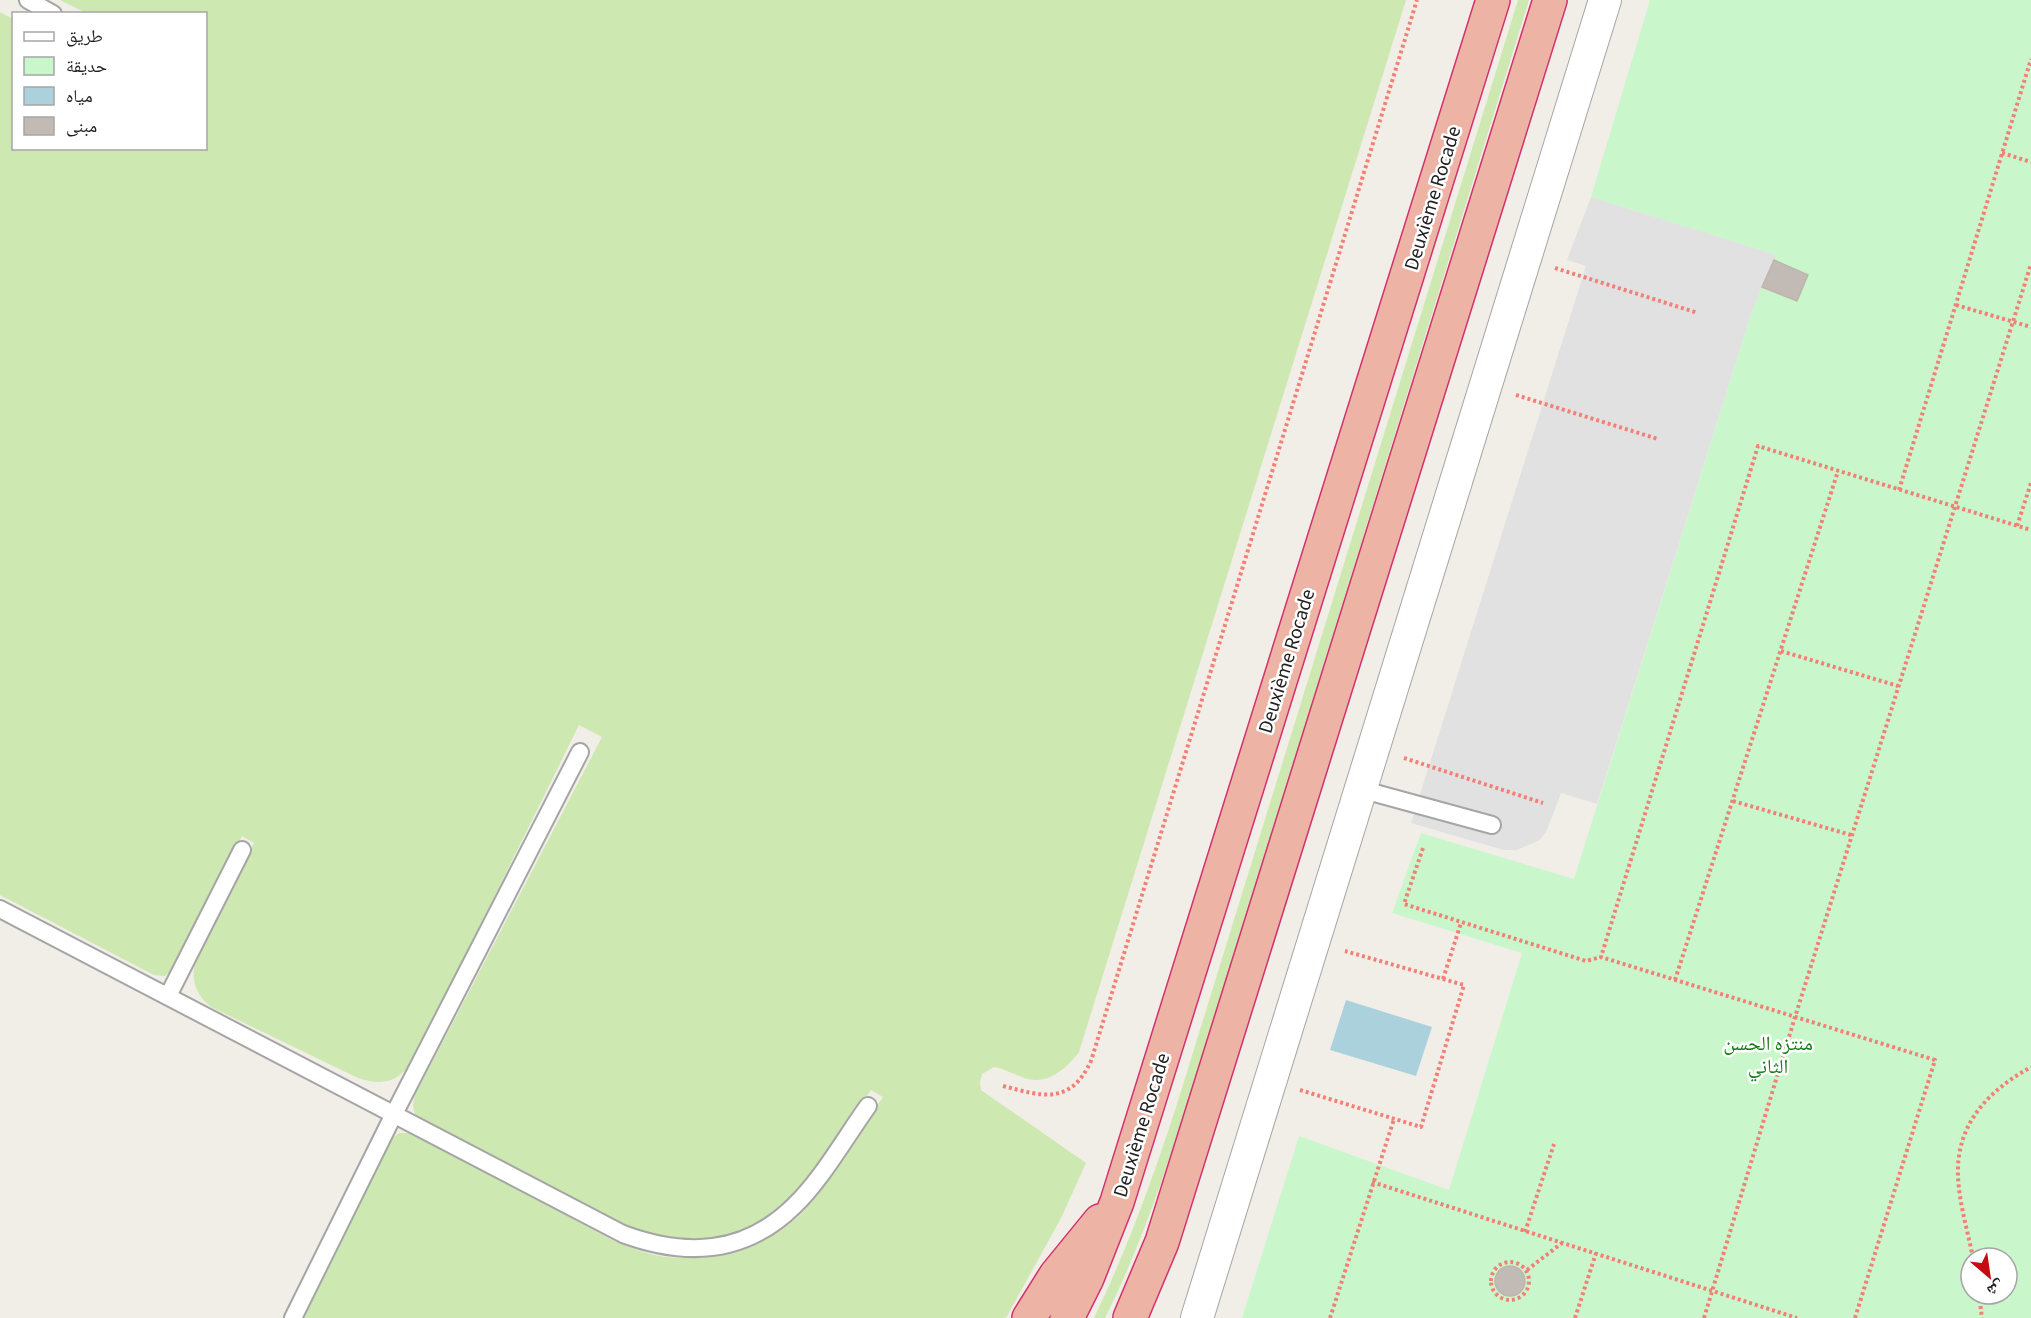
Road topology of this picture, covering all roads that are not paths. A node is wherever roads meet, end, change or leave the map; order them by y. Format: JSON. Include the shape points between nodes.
{"nodes":[{"id":1,"x":28,"y":0,"type":"edge"},
{"id":2,"x":1493,"y":0,"type":"edge"},
{"id":3,"x":1551,"y":0,"type":"edge"},
{"id":4,"x":1605,"y":0,"type":"edge"},
{"id":5,"x":49,"y":12,"type":"edge"},
{"id":6,"x":580,"y":752,"type":"dead end"},
{"id":7,"x":1360,"y":789,"type":"junction"},
{"id":8,"x":1492,"y":825,"type":"dead end"},
{"id":9,"x":242,"y":850,"type":"dead end"},
{"id":10,"x":0,"y":909,"type":"edge"},
{"id":11,"x":168,"y":996,"type":"junction"},
{"id":12,"x":868,"y":1106,"type":"dead end"},
{"id":13,"x":394,"y":1114,"type":"junction"},
{"id":14,"x":1117,"y":1202,"type":"junction"},
{"id":15,"x":293,"y":1318,"type":"edge"},
{"id":16,"x":1029,"y":1318,"type":"edge"},
{"id":17,"x":1067,"y":1318,"type":"edge"},
{"id":18,"x":1130,"y":1318,"type":"edge"},
{"id":19,"x":1197,"y":1318,"type":"edge"}],
"edges":[{"from":1,"to":5,"type":"lane"},
{"from":2,"to":14,"type":"highway","name":"Deuxième Rocade"},
{"from":3,"to":18,"type":"highway","via":[[1162,1242]]},
{"from":4,"to":7,"type":"street"},
{"from":6,"to":13,"type":"lane"},
{"from":7,"to":8,"type":"lane"},
{"from":7,"to":19,"type":"street"},
{"from":9,"to":11,"type":"lane"},
{"from":10,"to":11,"type":"lane"},
{"from":11,"to":13,"type":"lane"},
{"from":12,"to":13,"type":"lane","via":[[794,1207],[748,1237],[697,1249],[647,1243],[623,1234]]},
{"from":13,"to":15,"type":"lane"},
{"from":14,"to":16,"type":"highway","via":[[1078,1246]]},
{"from":14,"to":17,"type":"highway","name":"Deuxième Rocade"}]}
